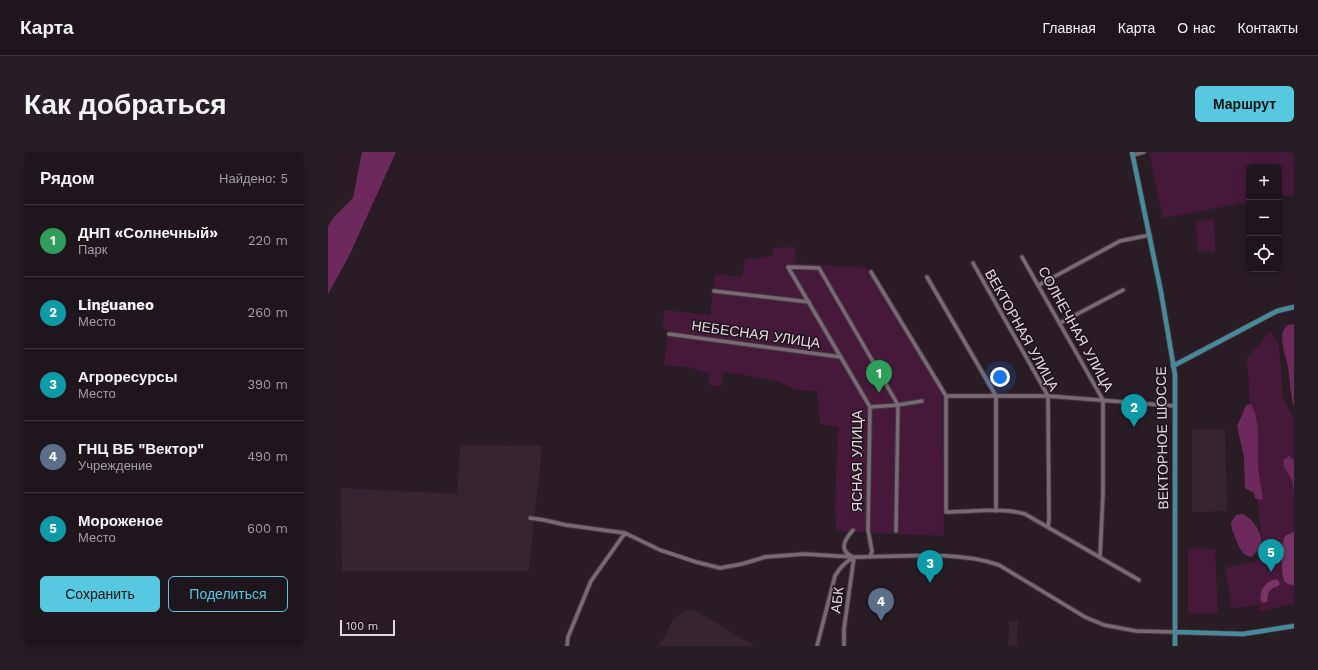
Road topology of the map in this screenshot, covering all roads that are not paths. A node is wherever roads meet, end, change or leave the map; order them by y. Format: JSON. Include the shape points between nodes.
{"nodes":[{"id":1,"x":1144,"y":152,"type":"edge"},
{"id":2,"x":1132,"y":153,"type":"edge"},
{"id":3,"x":1150,"y":235,"type":"junction"},
{"id":4,"x":1022,"y":258,"type":"dead end"},
{"id":5,"x":973,"y":263,"type":"dead end"},
{"id":6,"x":871,"y":272,"type":"dead end"},
{"id":7,"x":927,"y":276,"type":"dead end"},
{"id":8,"x":1039,"y":285,"type":"junction"},
{"id":9,"x":1123,"y":290,"type":"dead end"},
{"id":10,"x":714,"y":291,"type":"dead end"},
{"id":11,"x":809,"y":302,"type":"junction"},
{"id":12,"x":1294,"y":307,"type":"edge"},
{"id":13,"x":1060,"y":323,"type":"junction"},
{"id":14,"x":669,"y":334,"type":"dead end"},
{"id":15,"x":841,"y":357,"type":"junction"},
{"id":16,"x":1173,"y":366,"type":"junction"},
{"id":17,"x":946,"y":396,"type":"junction"},
{"id":18,"x":996,"y":396,"type":"junction"},
{"id":19,"x":1048,"y":396,"type":"junction"},
{"id":20,"x":1104,"y":400,"type":"junction"},
{"id":21,"x":922,"y":401,"type":"dead end"},
{"id":22,"x":898,"y":405,"type":"junction"},
{"id":23,"x":1175,"y":406,"type":"junction"},
{"id":24,"x":870,"y":407,"type":"junction"},
{"id":25,"x":996,"y":511,"type":"junction"},
{"id":26,"x":530,"y":518,"type":"dead end"},
{"id":27,"x":1048,"y":527,"type":"junction"},
{"id":28,"x":853,"y":530,"type":"dead end"},
{"id":29,"x":896,"y":531,"type":"dead end"},
{"id":30,"x":625,"y":534,"type":"junction"},
{"id":31,"x":854,"y":557,"type":"junction"},
{"id":32,"x":870,"y":557,"type":"junction"},
{"id":33,"x":1100,"y":557,"type":"junction"},
{"id":34,"x":1139,"y":580,"type":"dead end"},
{"id":35,"x":1294,"y":626,"type":"edge"},
{"id":36,"x":1175,"y":632,"type":"junction"},
{"id":37,"x":567,"y":646,"type":"edge"},
{"id":38,"x":817,"y":646,"type":"edge"},
{"id":39,"x":844,"y":646,"type":"edge"},
{"id":40,"x":1175,"y":646,"type":"edge"}],
"edges":[{"from":1,"to":2,"type":"street"},
{"from":2,"to":3,"type":"main road","name":"ВЕКТОРНОЕ ШОССЕ"},
{"from":3,"to":8,"type":"street","via":[[1120,240]]},
{"from":3,"to":16,"type":"main road","name":"ВЕКТОРНОЕ ШОССЕ"},
{"from":4,"to":8,"type":"street","name":"СОЛНЕЧНАЯ УЛИЦА"},
{"from":5,"to":19,"type":"street","name":"ВЕКТОРНАЯ УЛИЦА"},
{"from":6,"to":17,"type":"street"},
{"from":7,"to":18,"type":"street"},
{"from":8,"to":13,"type":"street","name":"СОЛНЕЧНАЯ УЛИЦА"},
{"from":9,"to":13,"type":"street"},
{"from":10,"to":11,"type":"street"},
{"from":11,"to":15,"type":"street","name":"ЯСНАЯ УЛИЦА"},
{"from":11,"to":22,"type":"street","name":"ЯСНАЯ УЛИЦА","via":[[788,267],[819,268]]},
{"from":12,"to":16,"type":"main road","via":[[1277,311]]},
{"from":13,"to":20,"type":"street","name":"СОЛНЕЧНАЯ УЛИЦА"},
{"from":14,"to":15,"type":"street","name":"НЕБЕСНАЯ УЛИЦА"},
{"from":15,"to":24,"type":"street","name":"ЯСНАЯ УЛИЦА"},
{"from":16,"to":23,"type":"main road","name":"ВЕКТОРНОЕ ШОССЕ"},
{"from":17,"to":18,"type":"street"},
{"from":17,"to":25,"type":"street","via":[[946,512]]},
{"from":18,"to":19,"type":"street"},
{"from":18,"to":25,"type":"street"},
{"from":19,"to":20,"type":"street"},
{"from":19,"to":27,"type":"street","name":"ВЕКТОРНАЯ УЛИЦА"},
{"from":20,"to":23,"type":"street"},
{"from":20,"to":33,"type":"street","name":"СОЛНЕЧНАЯ УЛИЦА"},
{"from":21,"to":22,"type":"street"},
{"from":22,"to":24,"type":"street"},
{"from":22,"to":29,"type":"street"},
{"from":23,"to":36,"type":"main road","name":"ВЕКТОРНОЕ ШОССЕ"},
{"from":24,"to":32,"type":"street","name":"ЯСНАЯ УЛИЦА"},
{"from":25,"to":27,"type":"street","via":[[1025,514]]},
{"from":26,"to":30,"type":"street"},
{"from":27,"to":33,"type":"street"},
{"from":28,"to":31,"type":"street","via":[[844,543],[847,554]]},
{"from":30,"to":31,"type":"street","via":[[660,550],[720,568],[765,556],[804,554]]},
{"from":30,"to":37,"type":"street","via":[[591,581],[568,637]]},
{"from":31,"to":32,"type":"street"},
{"from":31,"to":38,"type":"street","via":[[840,568],[835,576]]},
{"from":31,"to":39,"type":"street","name":"АБК"},
{"from":32,"to":36,"type":"street","via":[[971,557],[1000,565],[1085,617],[1104,625],[1136,631]]},
{"from":33,"to":34,"type":"street"},
{"from":35,"to":36,"type":"main road","via":[[1243,634]]},
{"from":36,"to":40,"type":"main road","name":"ВЕКТОРНОЕ ШОССЕ"}]}
